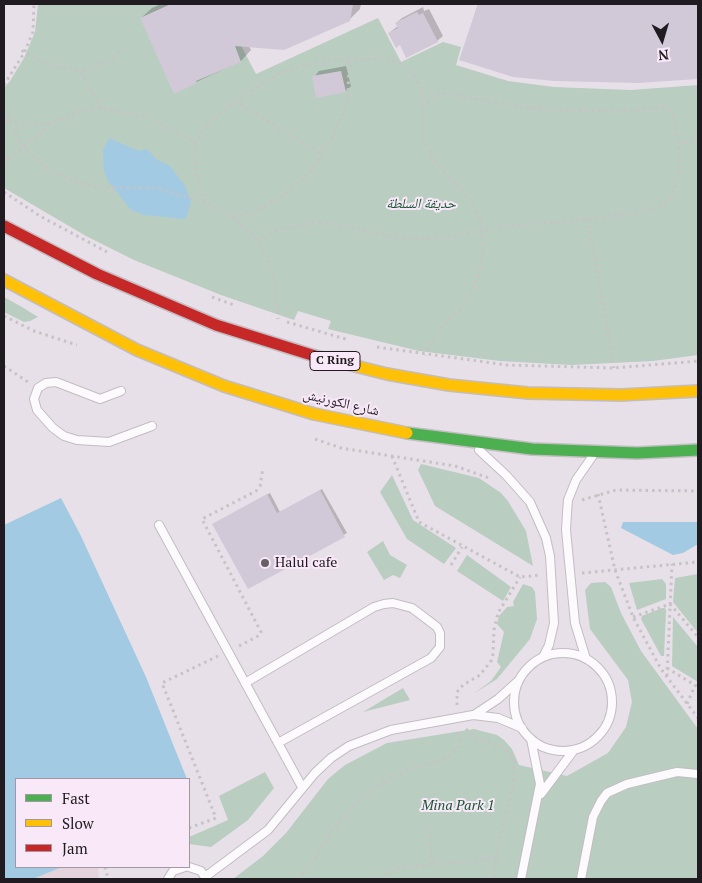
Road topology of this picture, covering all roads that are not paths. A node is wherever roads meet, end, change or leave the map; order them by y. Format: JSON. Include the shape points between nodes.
{"nodes":[{"id":1,"x":4,"y":226,"type":"edge"},
{"id":2,"x":4,"y":280,"type":"edge"},
{"id":3,"x":698,"y":390,"type":"edge"},
{"id":4,"x":121,"y":391,"type":"dead end"},
{"id":5,"x":152,"y":426,"type":"dead end"},
{"id":6,"x":698,"y":440,"type":"edge"},
{"id":7,"x":470,"y":442,"type":"junction"},
{"id":8,"x":698,"y":450,"type":"edge"},
{"id":9,"x":679,"y":451,"type":"junction"},
{"id":10,"x":596,"y":452,"type":"junction"},
{"id":11,"x":159,"y":526,"type":"dead end"},
{"id":12,"x":543,"y":658,"type":"junction"},
{"id":13,"x":586,"y":659,"type":"junction"},
{"id":14,"x":520,"y":679,"type":"junction"},
{"id":15,"x":245,"y":683,"type":"junction"},
{"id":16,"x":473,"y":715,"type":"junction"},
{"id":17,"x":522,"y":728,"type":"junction"},
{"id":18,"x":530,"y":739,"type":"junction"},
{"id":19,"x":278,"y":743,"type":"junction"},
{"id":20,"x":574,"y":750,"type":"junction"},
{"id":21,"x":698,"y":774,"type":"edge"},
{"id":22,"x":302,"y":787,"type":"junction"},
{"id":23,"x":538,"y":798,"type":"junction"},
{"id":24,"x":190,"y":867,"type":"edge"},
{"id":25,"x":181,"y":868,"type":"edge"},
{"id":26,"x":206,"y":878,"type":"edge"},
{"id":27,"x":168,"y":879,"type":"edge"},
{"id":28,"x":521,"y":879,"type":"edge"},
{"id":29,"x":581,"y":879,"type":"edge"}],
"edges":[{"from":1,"to":3,"type":"highway","number":"C Ring","via":[[97,274],[216,325],[387,374],[528,393],[621,395]]},
{"from":2,"to":7,"type":"highway","name":"شارع الكورنيش","via":[[137,350],[224,386],[314,414]]},
{"from":4,"to":5,"type":"lane","via":[[100,398],[56,382],[38,388],[34,399],[37,410],[53,428],[77,440],[108,442]]},
{"from":6,"to":9,"type":"highway"},
{"from":7,"to":10,"type":"highway","name":"شارع الكورنيش"},
{"from":7,"to":12,"type":"lane","via":[[530,502],[546,538],[552,574],[554,622]]},
{"from":8,"to":9,"type":"highway","name":"شارع الكورنيش"},
{"from":9,"to":10,"type":"highway","name":"شارع الكورنيش"},
{"from":10,"to":13,"type":"lane","via":[[576,480],[568,500],[566,530],[577,634]]},
{"from":11,"to":15,"type":"lane"},
{"from":12,"to":13,"type":"lane","via":[[572,654]]},
{"from":12,"to":14,"type":"lane"},
{"from":13,"to":20,"type":"lane","via":[[601,672],[611,689],[613,702],[611,715],[597,738]]},
{"from":14,"to":16,"type":"lane"},
{"from":14,"to":17,"type":"lane","via":[[514,696],[515,713]]},
{"from":15,"to":19,"type":"lane"},
{"from":15,"to":19,"type":"lane","via":[[384,604],[412,608],[437,627],[440,647],[431,658]]},
{"from":16,"to":17,"type":"lane","via":[[498,718]]},
{"from":16,"to":22,"type":"lane","via":[[370,736],[330,758]]},
{"from":17,"to":18,"type":"lane"},
{"from":18,"to":20,"type":"lane","via":[[551,750]]},
{"from":18,"to":23,"type":"lane","via":[[539,770]]},
{"from":19,"to":22,"type":"lane"},
{"from":20,"to":23,"type":"lane"},
{"from":21,"to":29,"type":"lane","via":[[677,772],[627,784],[607,793],[592,818]]},
{"from":22,"to":26,"type":"lane","via":[[268,830]]},
{"from":23,"to":28,"type":"lane"},
{"from":24,"to":26,"type":"lane","via":[[201,871]]},
{"from":25,"to":27,"type":"lane","via":[[173,871]]}]}
